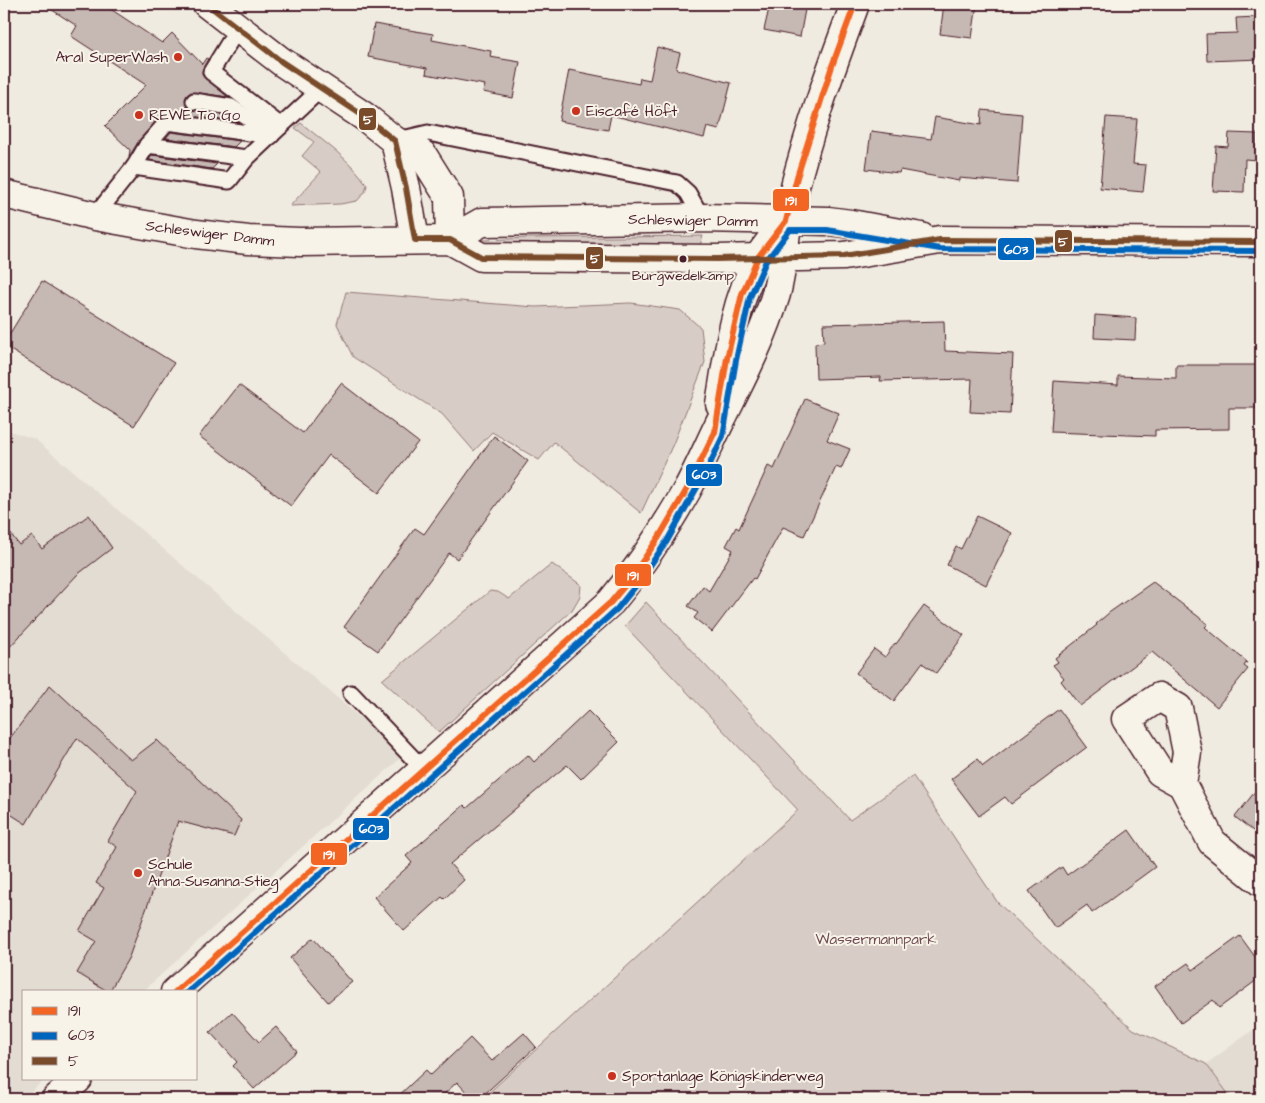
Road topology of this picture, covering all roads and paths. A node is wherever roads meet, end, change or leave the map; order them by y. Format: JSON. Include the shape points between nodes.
{"nodes":[{"id":1,"x":207,"y":4,"type":"edge"},
{"id":2,"x":855,"y":4,"type":"edge"},
{"id":3,"x":238,"y":28,"type":"junction"},
{"id":4,"x":222,"y":81,"type":"junction"},
{"id":5,"x":322,"y":88,"type":"junction"},
{"id":6,"x":194,"y":101,"type":"dead end"},
{"id":7,"x":222,"y":106,"type":"junction"},
{"id":8,"x":223,"y":129,"type":"junction"},
{"id":9,"x":276,"y":131,"type":"junction"},
{"id":10,"x":395,"y":141,"type":"junction"},
{"id":11,"x":147,"y":145,"type":"junction"},
{"id":12,"x":247,"y":158,"type":"junction"},
{"id":13,"x":134,"y":167,"type":"junction"},
{"id":14,"x":4,"y":194,"type":"edge"},
{"id":15,"x":96,"y":216,"type":"junction"},
{"id":16,"x":702,"y":218,"type":"junction"},
{"id":17,"x":786,"y":221,"type":"junction"},
{"id":18,"x":415,"y":240,"type":"junction"},
{"id":19,"x":450,"y":240,"type":"junction"},
{"id":20,"x":940,"y":240,"type":"junction"},
{"id":21,"x":1261,"y":242,"type":"edge"},
{"id":22,"x":771,"y":257,"type":"junction"},
{"id":23,"x":351,"y":693,"type":"dead end"},
{"id":24,"x":424,"y":770,"type":"junction"},
{"id":25,"x":1182,"y":784,"type":"dead end"},
{"id":26,"x":1261,"y":882,"type":"edge"},
{"id":27,"x":177,"y":990,"type":"edge"},
{"id":28,"x":77,"y":1080,"type":"edge"},
{"id":29,"x":56,"y":1099,"type":"edge"}],
"edges":[{"from":1,"to":3,"type":"street"},
{"from":2,"to":17,"type":"street","via":[[832,66]]},
{"from":3,"to":4,"type":"lane","via":[[211,72]]},
{"from":3,"to":5,"type":"street"},
{"from":4,"to":7,"type":"lane"},
{"from":4,"to":9,"type":"lane"},
{"from":5,"to":9,"type":"lane"},
{"from":5,"to":10,"type":"street"},
{"from":6,"to":7,"type":"lane"},
{"from":7,"to":8,"type":"lane"},
{"from":7,"to":9,"type":"lane","via":[[231,107]]},
{"from":8,"to":9,"type":"lane"},
{"from":8,"to":11,"type":"lane","via":[[166,122]]},
{"from":9,"to":12,"type":"lane"},
{"from":10,"to":16,"type":"lane","via":[[428,133],[677,183],[688,193]]},
{"from":10,"to":18,"type":"street"},
{"from":10,"to":19,"type":"street","via":[[422,154],[449,197]]},
{"from":11,"to":12,"type":"lane"},
{"from":11,"to":13,"type":"lane"},
{"from":12,"to":13,"type":"lane","via":[[229,181]]},
{"from":13,"to":15,"type":"lane"},
{"from":14,"to":15,"type":"street","name":"Schleswiger Damm"},
{"from":15,"to":18,"type":"street","name":"Schleswiger Damm","via":[[248,240]]},
{"from":16,"to":17,"type":"street","name":"Schleswiger Damm"},
{"from":16,"to":19,"type":"street","name":"Schleswiger Damm","via":[[482,222]]},
{"from":17,"to":20,"type":"street","name":"Schleswiger Damm","via":[[851,224]]},
{"from":17,"to":22,"type":"street"},
{"from":18,"to":19,"type":"street","name":"Schleswiger Damm"},
{"from":19,"to":22,"type":"street","name":"Schleswiger Damm","via":[[481,257]]},
{"from":20,"to":21,"type":"street","name":"Schleswiger Damm"},
{"from":20,"to":22,"type":"street","name":"Schleswiger Damm","via":[[844,256]]},
{"from":22,"to":24,"type":"street","via":[[742,294],[715,432],[691,482],[631,578],[611,602]]},
{"from":23,"to":24,"type":"lane"},
{"from":24,"to":27,"type":"street"},
{"from":25,"to":26,"type":"street","via":[[1212,842]]},
{"from":28,"to":29,"type":"street"}]}
